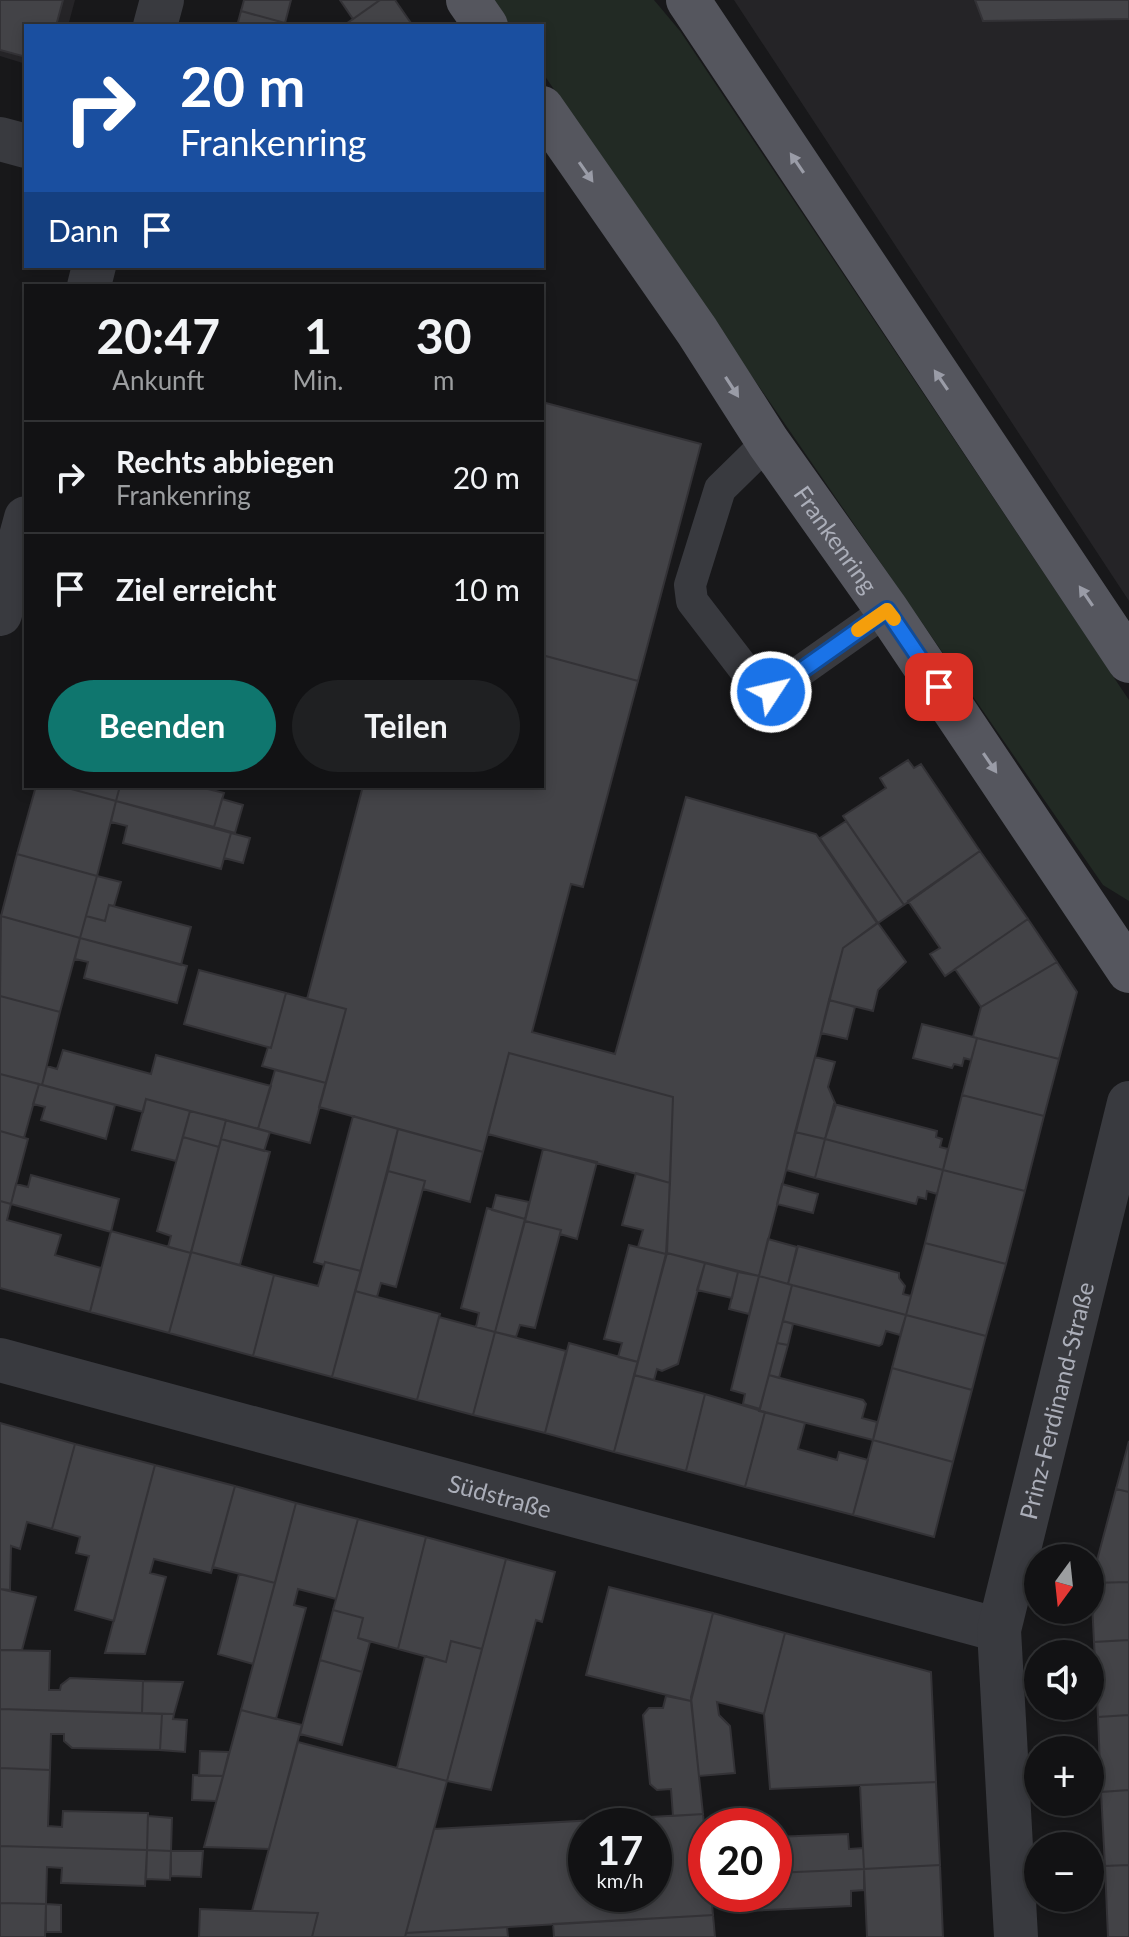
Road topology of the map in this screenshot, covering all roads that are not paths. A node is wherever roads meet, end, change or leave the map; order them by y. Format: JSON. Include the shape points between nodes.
{"nodes":[{"id":1,"x":162,"y":0,"type":"edge"},
{"id":2,"x":468,"y":0,"type":"edge"},
{"id":3,"x":688,"y":0,"type":"edge"},
{"id":4,"x":156,"y":24,"type":"edge"},
{"id":5,"x":485,"y":24,"type":"edge"},
{"id":6,"x":544,"y":111,"type":"edge"},
{"id":7,"x":0,"y":139,"type":"edge"},
{"id":8,"x":24,"y":145,"type":"edge"},
{"id":9,"x":768,"y":442,"type":"junction"},
{"id":10,"x":24,"y":525,"type":"edge"},
{"id":11,"x":887,"y":610,"type":"junction"},
{"id":12,"x":0,"y":614,"type":"edge"},
{"id":13,"x":1129,"y":661,"type":"edge"},
{"id":14,"x":1129,"y":971,"type":"edge"},
{"id":15,"x":1129,"y":1103,"type":"edge"},
{"id":16,"x":0,"y":1360,"type":"edge"},
{"id":17,"x":999,"y":1630,"type":"junction"},
{"id":18,"x":1016,"y":1937,"type":"edge"}],
"edges":[{"from":1,"to":4,"type":"street"},
{"from":2,"to":5,"type":"main road"},
{"from":13,"to":3,"type":"main road","one_way":true},
{"from":6,"to":9,"type":"main road","name":"Frankenring","one_way":true},
{"from":7,"to":8,"type":"street"},
{"from":9,"to":11,"type":"main road","name":"Frankenring"},
{"from":9,"to":11,"type":"lane","via":[[720,489],[690,585],[692,601],[761,691],[771,692]]},
{"from":10,"to":12,"type":"street"},
{"from":11,"to":14,"type":"main road","name":"Frankenring","one_way":true},
{"from":15,"to":17,"type":"street","name":"Prinz-Ferdinand-Straße"},
{"from":16,"to":17,"type":"street","name":"Südstraße"},
{"from":17,"to":18,"type":"street","name":"Prinz-Ferdinand-Straße"}]}
